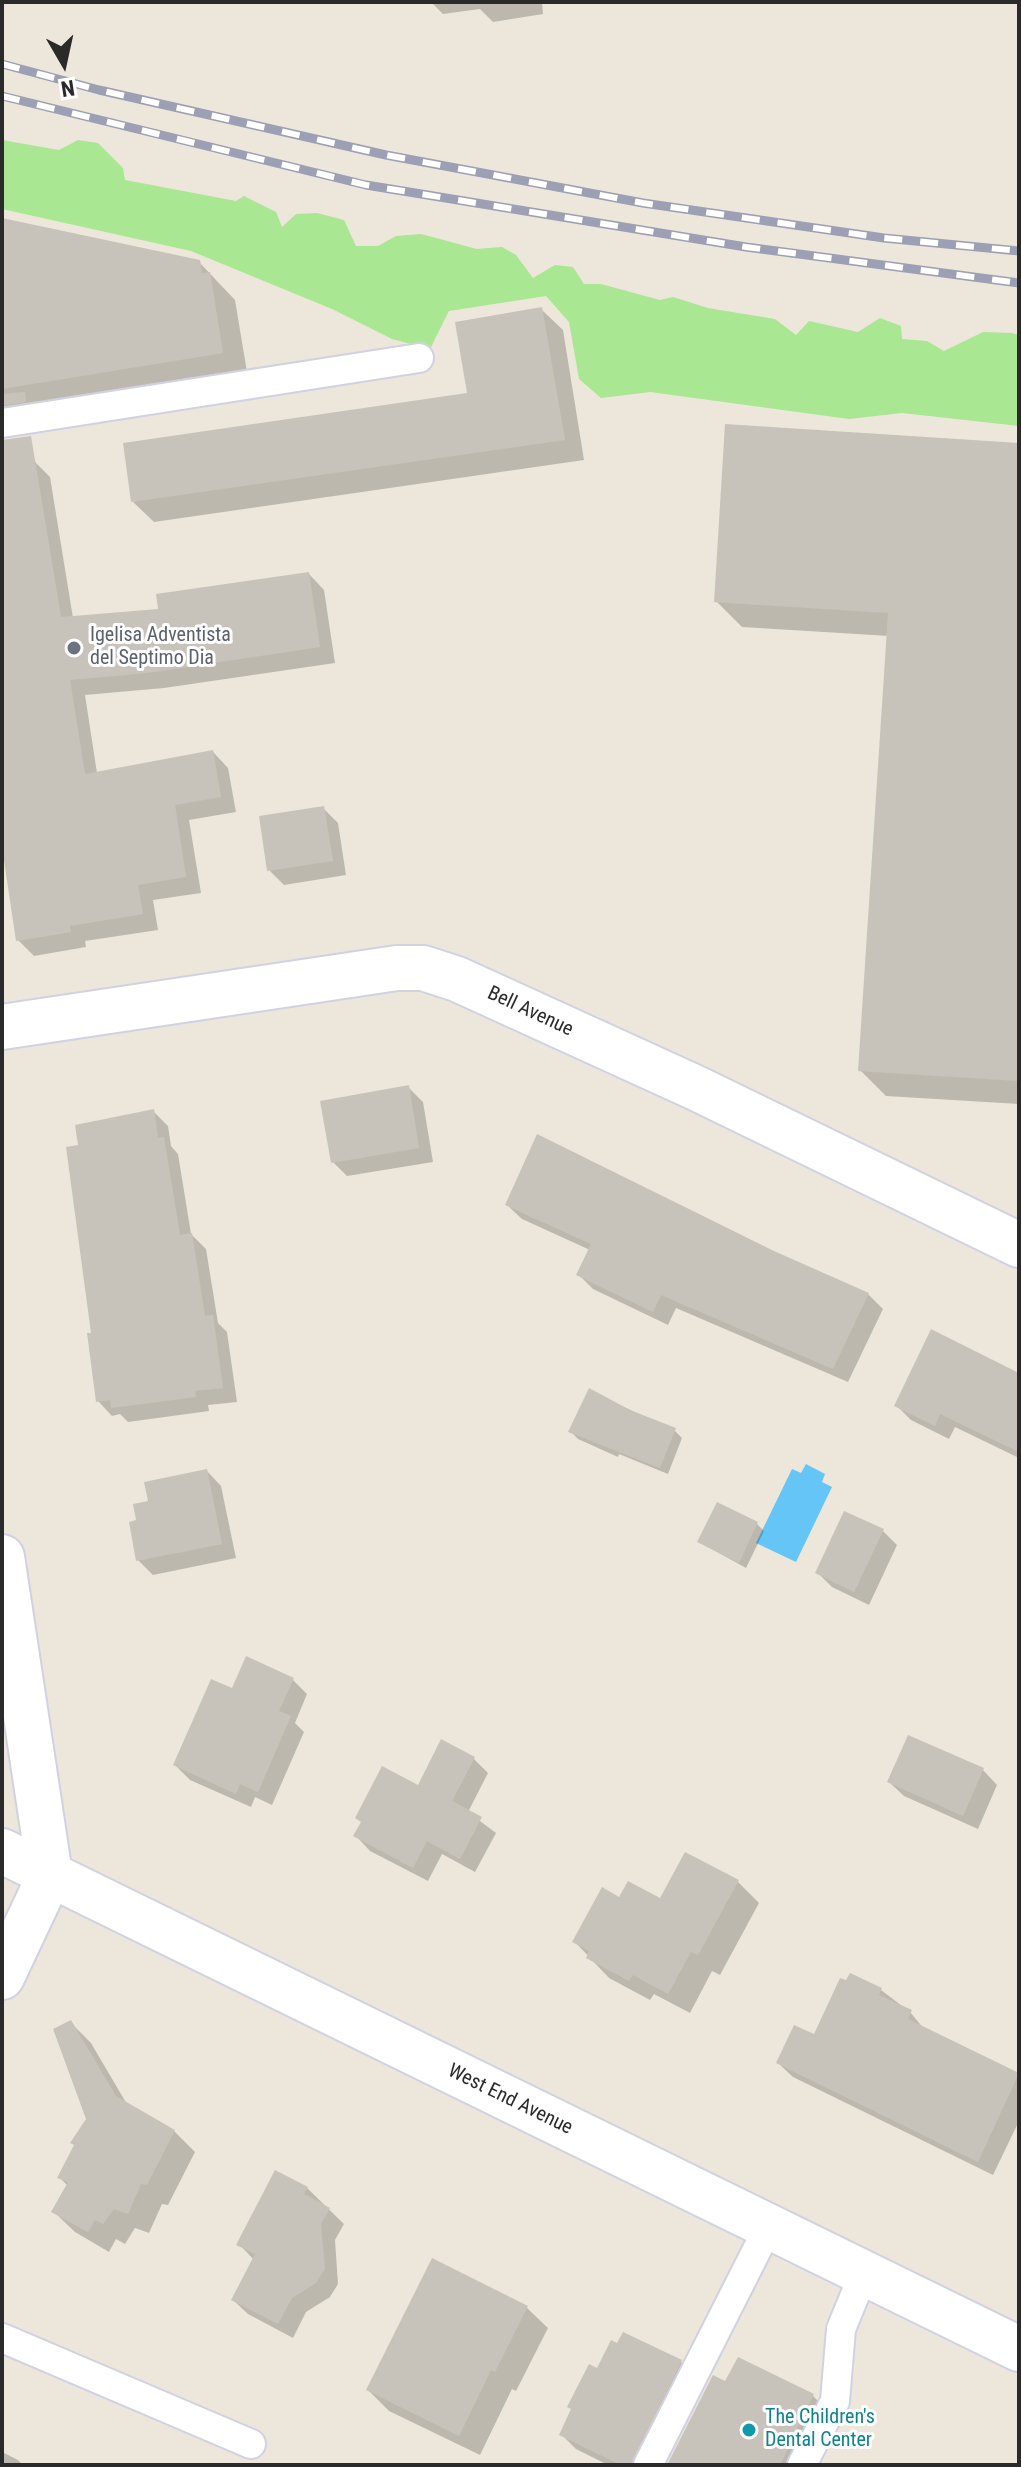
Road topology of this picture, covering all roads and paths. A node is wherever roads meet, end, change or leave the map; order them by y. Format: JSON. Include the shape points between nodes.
{"nodes":[{"id":1,"x":419,"y":358,"type":"dead end"},
{"id":2,"x":2,"y":423,"type":"edge"},
{"id":3,"x":2,"y":1027,"type":"edge"},
{"id":4,"x":1019,"y":1245,"type":"edge"},
{"id":5,"x":2,"y":1557,"type":"edge"},
{"id":6,"x":2,"y":1851,"type":"edge"},
{"id":7,"x":50,"y":1875,"type":"junction"},
{"id":8,"x":2,"y":1977,"type":"edge"},
{"id":9,"x":769,"y":2226,"type":"junction"},
{"id":10,"x":864,"y":2273,"type":"junction"},
{"id":11,"x":2,"y":2338,"type":"edge"},
{"id":12,"x":1019,"y":2349,"type":"edge"},
{"id":13,"x":251,"y":2444,"type":"dead end"},
{"id":14,"x":648,"y":2465,"type":"edge"},
{"id":15,"x":802,"y":2465,"type":"edge"}],
"edges":[{"from":1,"to":2,"type":"lane"},
{"from":3,"to":4,"type":"street","name":"Bell Avenue","via":[[423,968],[696,1088]]},
{"from":5,"to":7,"type":"street"},
{"from":6,"to":7,"type":"street","name":"West End Avenue"},
{"from":7,"to":8,"type":"street"},
{"from":7,"to":9,"type":"street","name":"West End Avenue"},
{"from":9,"to":10,"type":"street","name":"West End Avenue"},
{"from":9,"to":14,"type":"lane"},
{"from":10,"to":12,"type":"street","name":"West End Avenue"},
{"from":10,"to":15,"type":"lane","via":[[841,2329],[835,2401]]},
{"from":11,"to":13,"type":"lane"}]}
